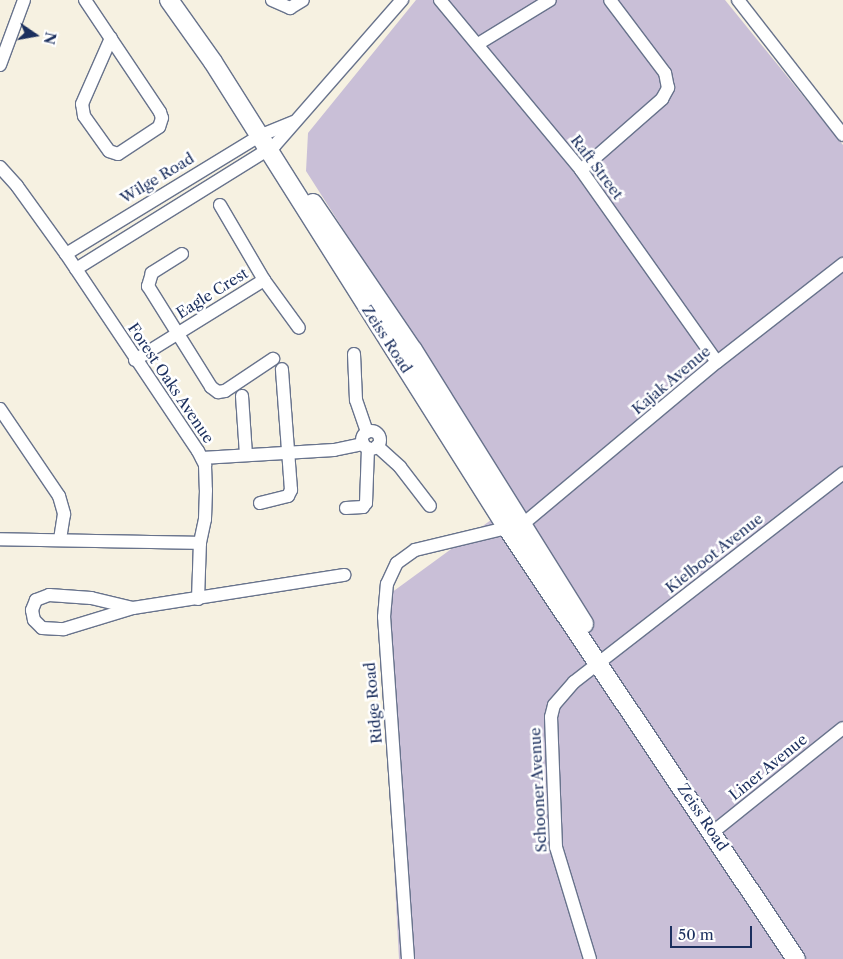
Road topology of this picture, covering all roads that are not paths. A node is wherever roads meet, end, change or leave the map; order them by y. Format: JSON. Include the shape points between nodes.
{"nodes":[{"id":1,"x":24,"y":0,"type":"edge"},
{"id":2,"x":86,"y":0,"type":"edge"},
{"id":3,"x":169,"y":0,"type":"edge"},
{"id":4,"x":177,"y":0,"type":"edge"},
{"id":5,"x":272,"y":0,"type":"edge"},
{"id":6,"x":303,"y":0,"type":"edge"},
{"id":7,"x":402,"y":0,"type":"edge"},
{"id":8,"x":440,"y":0,"type":"edge"},
{"id":9,"x":550,"y":0,"type":"edge"},
{"id":10,"x":610,"y":0,"type":"edge"},
{"id":11,"x":738,"y":0,"type":"edge"},
{"id":12,"x":111,"y":38,"type":"junction"},
{"id":13,"x":478,"y":44,"type":"junction"},
{"id":14,"x":0,"y":65,"type":"edge"},
{"id":15,"x":843,"y":135,"type":"edge"},
{"id":16,"x":268,"y":141,"type":"junction"},
{"id":17,"x":0,"y":168,"type":"edge"},
{"id":18,"x":581,"y":170,"type":"junction"},
{"id":19,"x":220,"y":205,"type":"dead end"},
{"id":20,"x":134,"y":210,"type":"junction"},
{"id":21,"x":146,"y":227,"type":"junction"},
{"id":22,"x":66,"y":254,"type":"junction"},
{"id":23,"x":182,"y":254,"type":"dead end"},
{"id":24,"x":843,"y":264,"type":"edge"},
{"id":25,"x":76,"y":269,"type":"junction"},
{"id":26,"x":264,"y":280,"type":"junction"},
{"id":27,"x":298,"y":328,"type":"dead end"},
{"id":28,"x":177,"y":334,"type":"junction"},
{"id":29,"x":354,"y":354,"type":"dead end"},
{"id":30,"x":273,"y":359,"type":"dead end"},
{"id":31,"x":135,"y":360,"type":"junction"},
{"id":32,"x":718,"y":362,"type":"junction"},
{"id":33,"x":282,"y":369,"type":"dead end"},
{"id":34,"x":242,"y":396,"type":"dead end"},
{"id":35,"x":0,"y":409,"type":"edge"},
{"id":36,"x":369,"y":443,"type":"junction"},
{"id":37,"x":288,"y":453,"type":"junction"},
{"id":38,"x":246,"y":455,"type":"junction"},
{"id":39,"x":202,"y":458,"type":"junction"},
{"id":40,"x":843,"y":473,"type":"edge"},
{"id":41,"x":260,"y":503,"type":"dead end"},
{"id":42,"x":430,"y":506,"type":"dead end"},
{"id":43,"x":346,"y":508,"type":"dead end"},
{"id":44,"x":515,"y":526,"type":"junction"},
{"id":45,"x":0,"y":539,"type":"edge"},
{"id":46,"x":60,"y":540,"type":"junction"},
{"id":47,"x":200,"y":543,"type":"junction"},
{"id":48,"x":344,"y":575,"type":"dead end"},
{"id":49,"x":198,"y":599,"type":"junction"},
{"id":50,"x":133,"y":608,"type":"junction"},
{"id":51,"x":604,"y":666,"type":"junction"},
{"id":52,"x":843,"y":728,"type":"edge"},
{"id":53,"x":713,"y":832,"type":"junction"},
{"id":54,"x":408,"y":959,"type":"edge"},
{"id":55,"x":590,"y":959,"type":"edge"},
{"id":56,"x":796,"y":959,"type":"edge"}],
"edges":[{"from":1,"to":14,"type":"street"},
{"from":2,"to":12,"type":"street"},
{"from":3,"to":16,"type":"street","name":"Zeiss Road"},
{"from":4,"to":16,"type":"street","name":"Zeiss Road"},
{"from":5,"to":6,"type":"street","via":[[290,8]]},
{"from":7,"to":16,"type":"street","via":[[297,120]]},
{"from":8,"to":13,"type":"street","name":"Raft Street"},
{"from":9,"to":13,"type":"street"},
{"from":10,"to":18,"type":"street","via":[[665,73],[668,88],[662,99]]},
{"from":11,"to":15,"type":"street"},
{"from":12,"to":12,"type":"street","via":[[162,118],[159,127],[118,154],[109,152],[84,116],[82,104]]},
{"from":13,"to":18,"type":"street","name":"Raft Street"},
{"from":16,"to":20,"type":"street","name":"Wilge Road"},
{"from":16,"to":21,"type":"street"},
{"from":16,"to":44,"type":"street","name":"Zeiss Road","via":[[413,350]]},
{"from":17,"to":22,"type":"street","name":"Forest Oaks Avenue","via":[[18,186]]},
{"from":18,"to":32,"type":"street","name":"Raft Street"},
{"from":19,"to":26,"type":"street","name":"Eagle Crest"},
{"from":20,"to":21,"type":"street"},
{"from":20,"to":22,"type":"street","name":"Wilge Road"},
{"from":21,"to":25,"type":"street"},
{"from":22,"to":25,"type":"street","name":"Forest Oaks Avenue"},
{"from":23,"to":28,"type":"street","name":"Eagle Crest","via":[[152,273],[147,280]]},
{"from":24,"to":32,"type":"street","name":"Kajak Avenue"},
{"from":25,"to":31,"type":"street","name":"Forest Oaks Avenue"},
{"from":26,"to":27,"type":"street","name":"Eagle Crest"},
{"from":26,"to":28,"type":"street","name":"Eagle Crest"},
{"from":28,"to":30,"type":"street","name":"Eagle Crest","via":[[210,387],[218,392],[225,391]]},
{"from":28,"to":31,"type":"street","name":"Eagle Crest"},
{"from":29,"to":36,"type":"street","via":[[356,400]]},
{"from":31,"to":39,"type":"street","name":"Forest Oaks Avenue"},
{"from":32,"to":44,"type":"street","name":"Kajak Avenue"},
{"from":33,"to":37,"type":"street"},
{"from":34,"to":38,"type":"street"},
{"from":35,"to":46,"type":"street","via":[[59,496],[64,514]]},
{"from":36,"to":37,"type":"street","via":[[334,450]]},
{"from":36,"to":42,"type":"street","via":[[400,468]]},
{"from":36,"to":43,"type":"street","via":[[366,503],[363,507]]},
{"from":37,"to":38,"type":"street"},
{"from":37,"to":41,"type":"street","via":[[288,496]]},
{"from":38,"to":39,"type":"street"},
{"from":39,"to":47,"type":"street","name":"Forest Oaks Avenue","via":[[206,473],[205,519]]},
{"from":40,"to":51,"type":"street","name":"Kielboot Avenue"},
{"from":44,"to":51,"type":"street","name":"Zeiss Road"},
{"from":44,"to":54,"type":"street","name":"Ridge Road","via":[[415,550],[397,564],[387,584],[385,653]]},
{"from":45,"to":46,"type":"street"},
{"from":46,"to":47,"type":"street"},
{"from":47,"to":49,"type":"street","name":"Forest Oaks Avenue"},
{"from":48,"to":49,"type":"street"},
{"from":49,"to":50,"type":"street"},
{"from":50,"to":50,"type":"street","via":[[91,598],[49,595],[36,600],[32,610],[39,626],[54,630]]},
{"from":51,"to":53,"type":"street","name":"Zeiss Road"},
{"from":51,"to":55,"type":"street","name":"Schooner Avenue","via":[[560,695],[551,717],[556,847]]},
{"from":52,"to":53,"type":"street","name":"Liner Avenue"},
{"from":53,"to":56,"type":"street","name":"Zeiss Road"}]}
